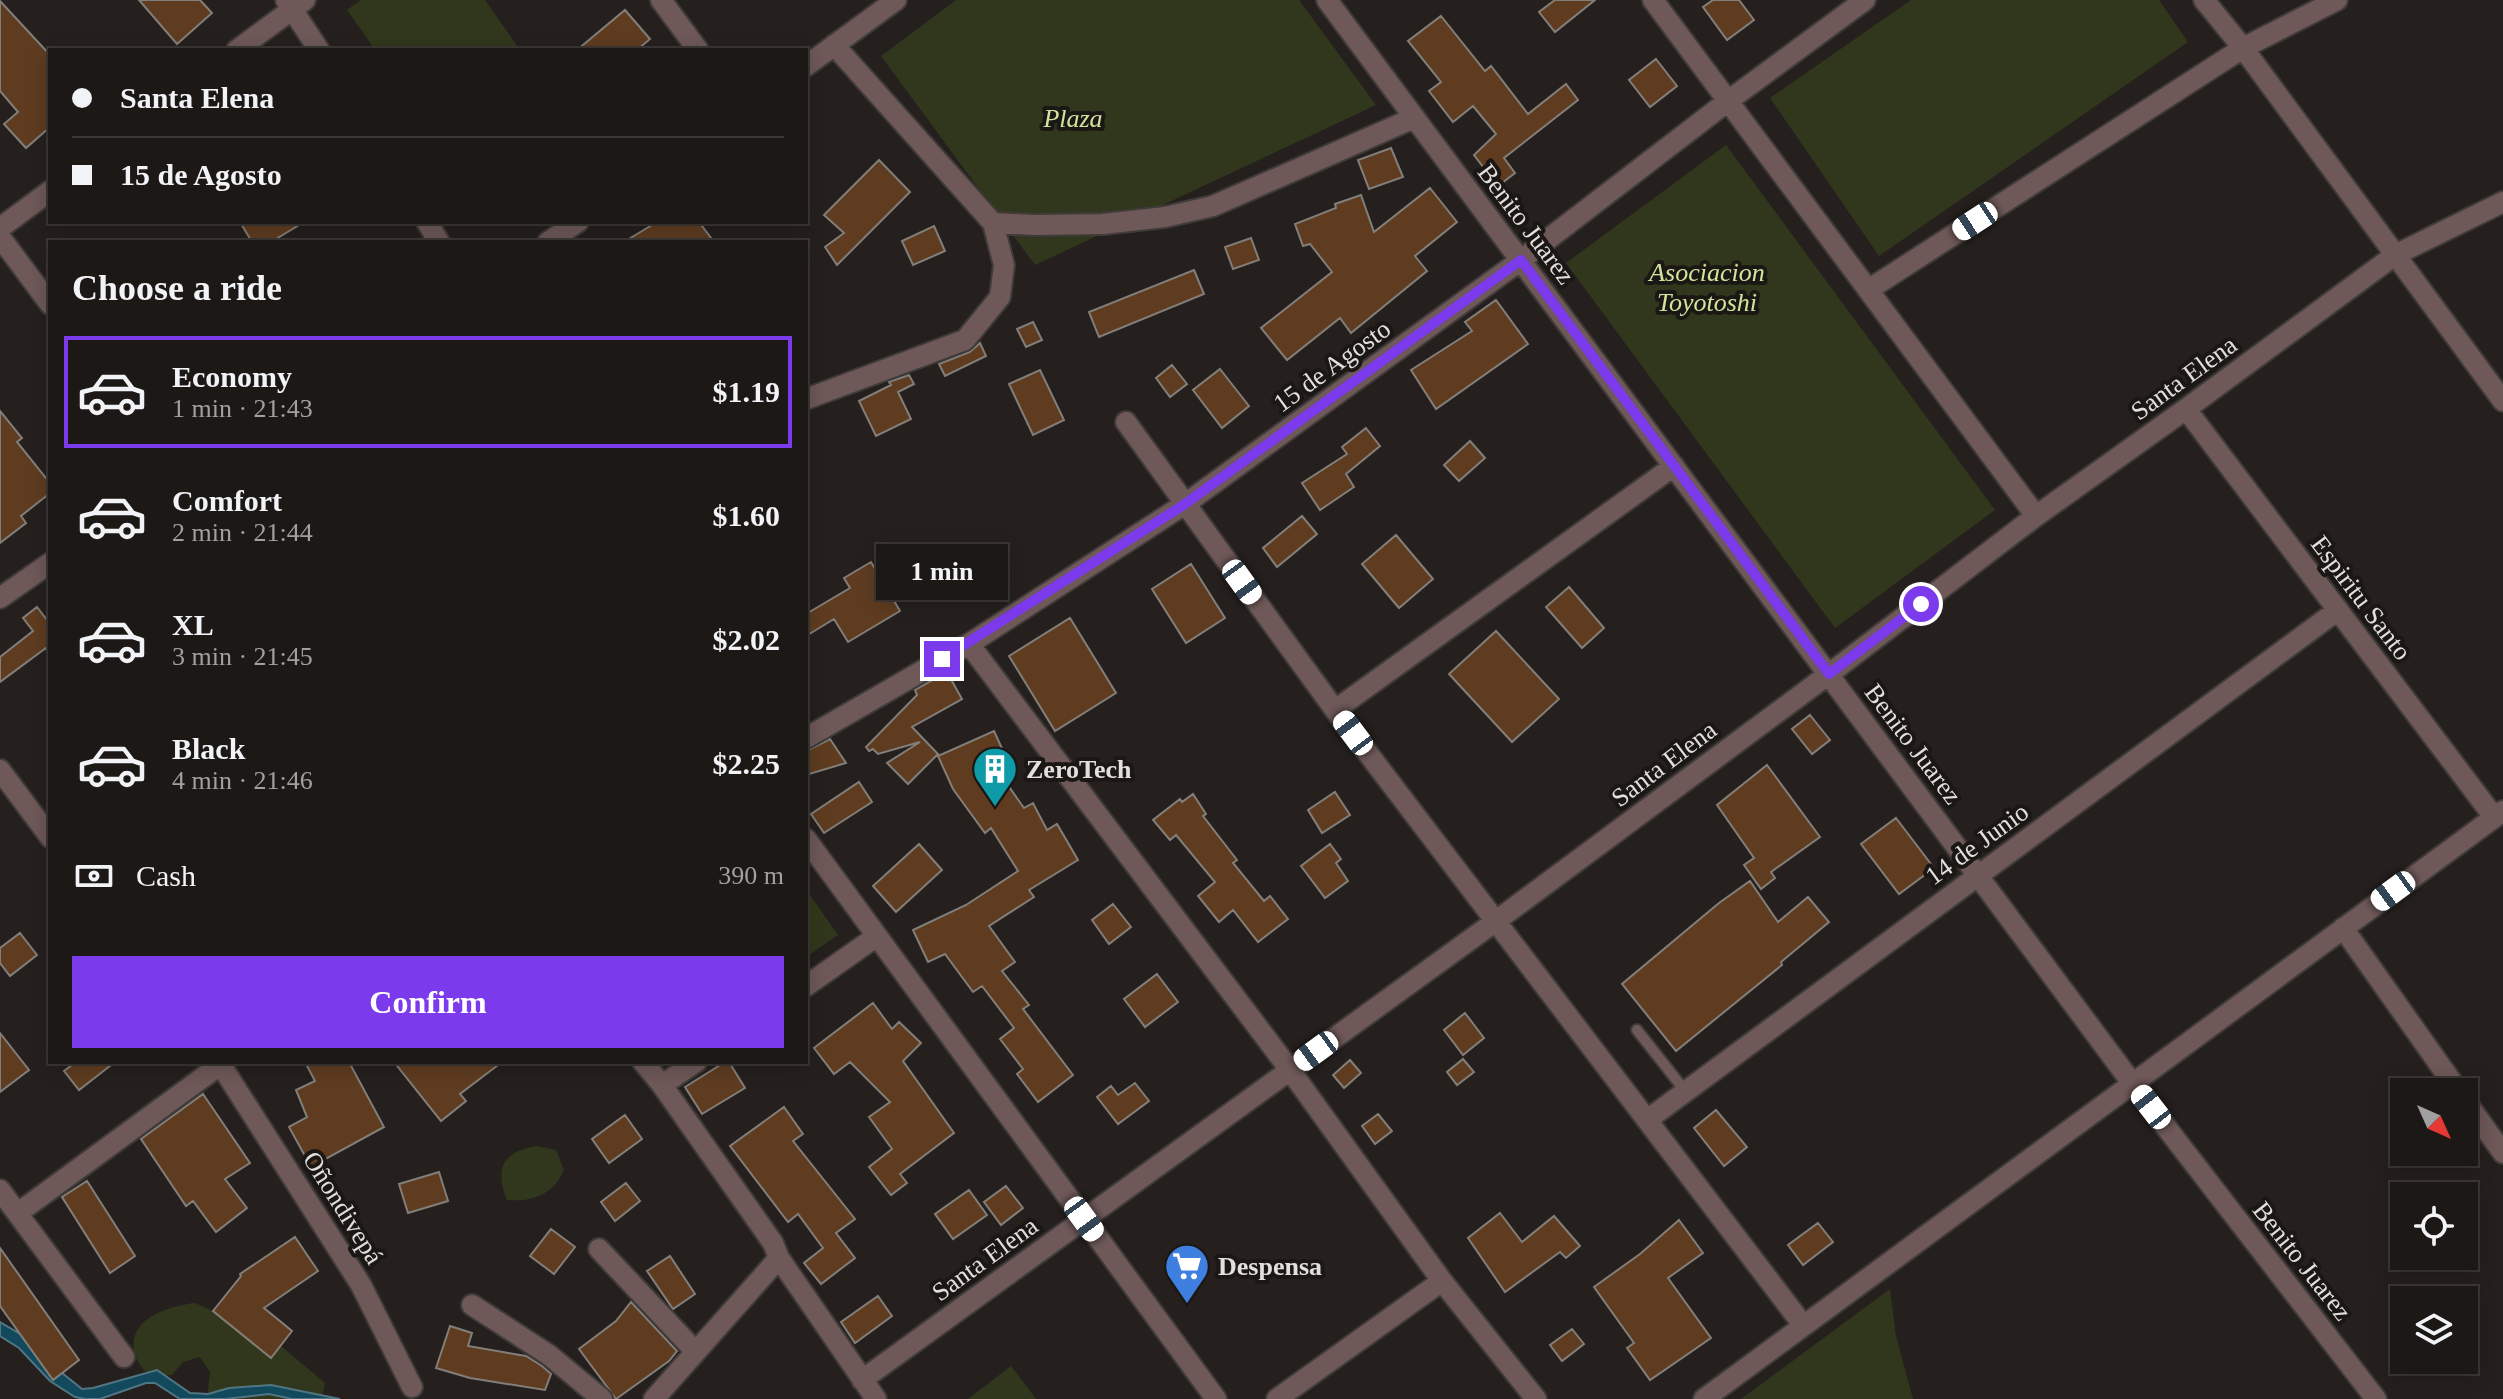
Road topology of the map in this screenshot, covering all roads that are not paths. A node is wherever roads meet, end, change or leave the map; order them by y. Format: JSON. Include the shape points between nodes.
{"nodes":[{"id":1,"x":661,"y":0,"type":"edge"},
{"id":2,"x":896,"y":0,"type":"edge"},
{"id":3,"x":1327,"y":0,"type":"edge"},
{"id":4,"x":1653,"y":0,"type":"edge"},
{"id":5,"x":1865,"y":0,"type":"edge"},
{"id":6,"x":2204,"y":0,"type":"edge"},
{"id":7,"x":2337,"y":0,"type":"edge"},
{"id":8,"x":294,"y":3,"type":"edge"},
{"id":9,"x":834,"y":45,"type":"junction"},
{"id":10,"x":239,"y":48,"type":"edge"},
{"id":11,"x":318,"y":48,"type":"edge"},
{"id":12,"x":697,"y":48,"type":"edge"},
{"id":13,"x":2243,"y":48,"type":"junction"},
{"id":14,"x":808,"y":64,"type":"edge"},
{"id":15,"x":1728,"y":101,"type":"junction"},
{"id":16,"x":1414,"y":118,"type":"junction"},
{"id":17,"x":48,"y":192,"type":"edge"},
{"id":18,"x":2503,"y":202,"type":"edge"},
{"id":19,"x":993,"y":223,"type":"junction"},
{"id":20,"x":575,"y":224,"type":"edge"},
{"id":21,"x":0,"y":228,"type":"edge"},
{"id":22,"x":0,"y":237,"type":"edge"},
{"id":23,"x":551,"y":240,"type":"edge"},
{"id":24,"x":2395,"y":255,"type":"junction"},
{"id":25,"x":1521,"y":260,"type":"junction"},
{"id":26,"x":1868,"y":290,"type":"junction"},
{"id":27,"x":48,"y":301,"type":"edge"},
{"id":28,"x":808,"y":398,"type":"edge"},
{"id":29,"x":2503,"y":401,"type":"edge"},
{"id":30,"x":2186,"y":409,"type":"junction"},
{"id":31,"x":1126,"y":422,"type":"dead end"},
{"id":32,"x":1674,"y":466,"type":"junction"},
{"id":33,"x":1185,"y":504,"type":"junction"},
{"id":34,"x":2036,"y":516,"type":"junction"},
{"id":35,"x":48,"y":564,"type":"edge"},
{"id":36,"x":0,"y":598,"type":"edge"},
{"id":37,"x":2338,"y":610,"type":"junction"},
{"id":38,"x":969,"y":644,"type":"junction"},
{"id":39,"x":1829,"y":674,"type":"junction"},
{"id":40,"x":1335,"y":710,"type":"junction"},
{"id":41,"x":808,"y":737,"type":"edge"},
{"id":42,"x":0,"y":770,"type":"edge"},
{"id":43,"x":2498,"y":814,"type":"edge"},
{"id":44,"x":48,"y":834,"type":"edge"},
{"id":45,"x":808,"y":842,"type":"edge"},
{"id":46,"x":1978,"y":876,"type":"junction"},
{"id":47,"x":1496,"y":921,"type":"junction"},
{"id":48,"x":2343,"y":928,"type":"junction"},
{"id":49,"x":877,"y":936,"type":"junction"},
{"id":50,"x":808,"y":985,"type":"edge"},
{"id":51,"x":1637,"y":1030,"type":"dead end"},
{"id":52,"x":221,"y":1064,"type":"edge"},
{"id":53,"x":223,"y":1064,"type":"edge"},
{"id":54,"x":645,"y":1064,"type":"edge"},
{"id":55,"x":693,"y":1064,"type":"edge"},
{"id":56,"x":1290,"y":1070,"type":"junction"},
{"id":57,"x":2449,"y":1078,"type":"edge"},
{"id":58,"x":2132,"y":1083,"type":"junction"},
{"id":59,"x":662,"y":1085,"type":"junction"},
{"id":60,"x":1686,"y":1092,"type":"junction"},
{"id":61,"x":2478,"y":1115,"type":"edge"},
{"id":62,"x":1647,"y":1120,"type":"junction"},
{"id":63,"x":2499,"y":1139,"type":"edge"},
{"id":64,"x":0,"y":1190,"type":"edge"},
{"id":65,"x":18,"y":1213,"type":"junction"},
{"id":66,"x":1084,"y":1219,"type":"junction"},
{"id":67,"x":599,"y":1249,"type":"dead end"},
{"id":68,"x":779,"y":1258,"type":"junction"},
{"id":69,"x":1442,"y":1281,"type":"junction"},
{"id":70,"x":472,"y":1305,"type":"dead end"},
{"id":71,"x":1803,"y":1325,"type":"junction"},
{"id":72,"x":695,"y":1351,"type":"junction"},
{"id":73,"x":124,"y":1357,"type":"dead end"},
{"id":74,"x":862,"y":1380,"type":"junction"},
{"id":75,"x":412,"y":1387,"type":"dead end"},
{"id":76,"x":602,"y":1399,"type":"edge"},
{"id":77,"x":654,"y":1399,"type":"edge"},
{"id":78,"x":876,"y":1399,"type":"edge"},
{"id":79,"x":1216,"y":1399,"type":"edge"},
{"id":80,"x":1277,"y":1399,"type":"edge"},
{"id":81,"x":1536,"y":1399,"type":"edge"},
{"id":82,"x":1704,"y":1399,"type":"edge"},
{"id":83,"x":2376,"y":1399,"type":"edge"}],
"edges":[{"from":1,"to":12,"type":"street"},
{"from":2,"to":9,"type":"street"},
{"from":3,"to":16,"type":"street","name":"Benito Juarez"},
{"from":4,"to":15,"type":"street"},
{"from":5,"to":15,"type":"street","name":"15 de Agosto"},
{"from":6,"to":13,"type":"street"},
{"from":7,"to":13,"type":"street"},
{"from":8,"to":10,"type":"street"},
{"from":8,"to":11,"type":"street"},
{"from":9,"to":14,"type":"street"},
{"from":9,"to":19,"type":"street"},
{"from":13,"to":24,"type":"street"},
{"from":13,"to":26,"type":"street"},
{"from":15,"to":25,"type":"street","name":"15 de Agosto"},
{"from":15,"to":26,"type":"street"},
{"from":16,"to":19,"type":"street","via":[[1213,206],[1103,224]]},
{"from":16,"to":25,"type":"street","name":"Benito Juarez"},
{"from":17,"to":21,"type":"street"},
{"from":18,"to":24,"type":"street","name":"Santa Elena"},
{"from":19,"to":28,"type":"street","via":[[1004,265],[1000,297],[965,340]]},
{"from":20,"to":23,"type":"street"},
{"from":22,"to":27,"type":"street"},
{"from":24,"to":29,"type":"street"},
{"from":24,"to":30,"type":"street","name":"Santa Elena"},
{"from":25,"to":32,"type":"street","name":"Benito Juarez"},
{"from":25,"to":33,"type":"street","name":"15 de Agosto"},
{"from":26,"to":34,"type":"street"},
{"from":30,"to":34,"type":"street","name":"Santa Elena"},
{"from":30,"to":37,"type":"street","name":"Espiritu Santo"},
{"from":31,"to":33,"type":"street"},
{"from":32,"to":39,"type":"street","name":"Benito Juarez"},
{"from":32,"to":40,"type":"street"},
{"from":33,"to":38,"type":"street","name":"15 de Agosto"},
{"from":33,"to":40,"type":"street"},
{"from":34,"to":39,"type":"street","name":"Santa Elena"},
{"from":35,"to":36,"type":"street"},
{"from":37,"to":43,"type":"street","name":"Espiritu Santo"},
{"from":37,"to":46,"type":"street","name":"14 de Junio"},
{"from":38,"to":41,"type":"street","name":"15 de Agosto"},
{"from":38,"to":56,"type":"street"},
{"from":39,"to":46,"type":"street","name":"Benito Juarez"},
{"from":39,"to":47,"type":"street","name":"Santa Elena"},
{"from":40,"to":47,"type":"street"},
{"from":42,"to":44,"type":"street"},
{"from":43,"to":48,"type":"street"},
{"from":45,"to":49,"type":"street"},
{"from":46,"to":58,"type":"street","name":"Benito Juarez"},
{"from":46,"to":60,"type":"street","name":"14 de Junio"},
{"from":47,"to":56,"type":"street","name":"Santa Elena"},
{"from":47,"to":62,"type":"street"},
{"from":48,"to":57,"type":"street"},
{"from":48,"to":58,"type":"street"},
{"from":49,"to":50,"type":"street"},
{"from":49,"to":66,"type":"street"},
{"from":51,"to":60,"type":"lane"},
{"from":52,"to":65,"type":"street"},
{"from":53,"to":75,"type":"street","name":"Oñondivepá","via":[[361,1285]]},
{"from":54,"to":59,"type":"street"},
{"from":55,"to":59,"type":"street"},
{"from":56,"to":66,"type":"street","name":"Santa Elena"},
{"from":56,"to":69,"type":"street"},
{"from":58,"to":71,"type":"street"},
{"from":58,"to":83,"type":"street","name":"Benito Juarez"},
{"from":59,"to":68,"type":"street"},
{"from":60,"to":62,"type":"street","name":"14 de Junio"},
{"from":61,"to":63,"type":"street"},
{"from":62,"to":71,"type":"street"},
{"from":64,"to":65,"type":"street"},
{"from":65,"to":73,"type":"street"},
{"from":66,"to":74,"type":"street","name":"Santa Elena"},
{"from":66,"to":79,"type":"street"},
{"from":67,"to":72,"type":"street"},
{"from":68,"to":72,"type":"street"},
{"from":68,"to":74,"type":"street"},
{"from":69,"to":80,"type":"street"},
{"from":69,"to":81,"type":"street"},
{"from":70,"to":76,"type":"street","via":[[549,1355]]},
{"from":71,"to":82,"type":"street"},
{"from":72,"to":77,"type":"street"},
{"from":74,"to":78,"type":"street"}]}
